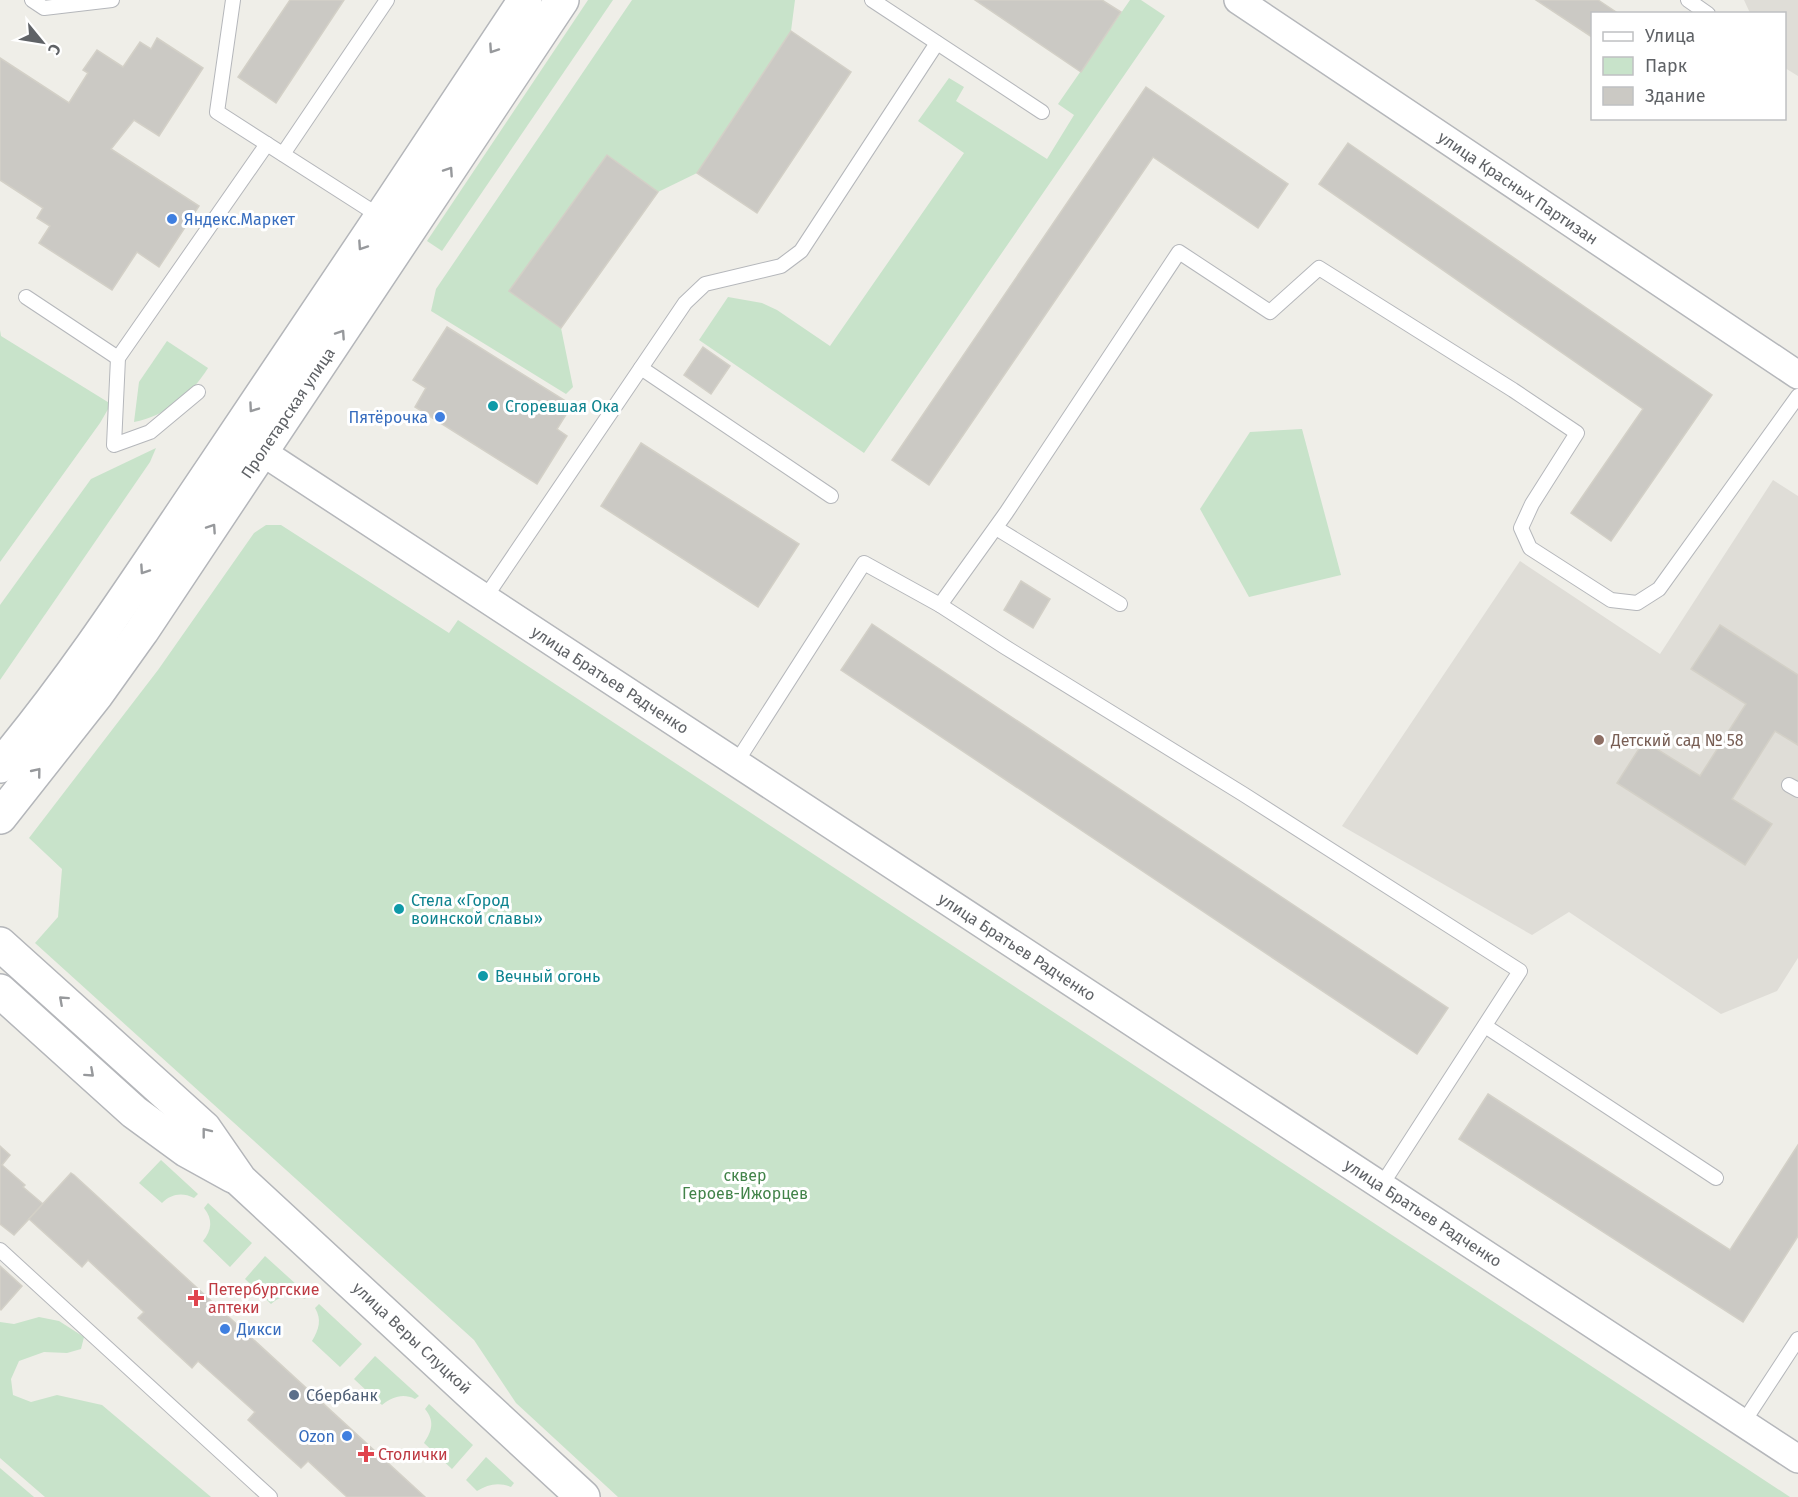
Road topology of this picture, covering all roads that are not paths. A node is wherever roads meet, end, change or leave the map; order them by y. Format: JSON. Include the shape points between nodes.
{"nodes":[{"id":1,"x":32,"y":0,"type":"edge"},
{"id":2,"x":112,"y":0,"type":"edge"},
{"id":3,"x":233,"y":0,"type":"edge"},
{"id":4,"x":387,"y":0,"type":"edge"},
{"id":5,"x":525,"y":0,"type":"edge"},
{"id":6,"x":562,"y":0,"type":"edge"},
{"id":7,"x":872,"y":0,"type":"edge"},
{"id":8,"x":1238,"y":0,"type":"edge"},
{"id":9,"x":1688,"y":0,"type":"edge"},
{"id":10,"x":1705,"y":12,"type":"edge"},
{"id":11,"x":937,"y":43,"type":"junction"},
{"id":12,"x":1042,"y":112,"type":"dead end"},
{"id":13,"x":267,"y":144,"type":"junction"},
{"id":14,"x":283,"y":154,"type":"junction"},
{"id":15,"x":381,"y":217,"type":"junction"},
{"id":16,"x":26,"y":297,"type":"dead end"},
{"id":17,"x":118,"y":358,"type":"junction"},
{"id":18,"x":641,"y":368,"type":"junction"},
{"id":19,"x":1798,"y":375,"type":"edge"},
{"id":20,"x":198,"y":392,"type":"dead end"},
{"id":21,"x":1798,"y":396,"type":"edge"},
{"id":22,"x":235,"y":435,"type":"junction"},
{"id":23,"x":262,"y":453,"type":"junction"},
{"id":24,"x":831,"y":496,"type":"dead end"},
{"id":25,"x":996,"y":528,"type":"junction"},
{"id":26,"x":485,"y":598,"type":"junction"},
{"id":27,"x":940,"y":604,"type":"junction"},
{"id":28,"x":1120,"y":604,"type":"dead end"},
{"id":29,"x":736,"y":763,"type":"junction"},
{"id":30,"x":0,"y":766,"type":"edge"},
{"id":31,"x":0,"y":817,"type":"edge"},
{"id":32,"x":0,"y":944,"type":"edge"},
{"id":33,"x":0,"y":991,"type":"edge"},
{"id":34,"x":1485,"y":1026,"type":"junction"},
{"id":35,"x":1716,"y":1178,"type":"dead end"},
{"id":36,"x":240,"y":1180,"type":"junction"},
{"id":37,"x":1381,"y":1186,"type":"junction"},
{"id":38,"x":0,"y":1250,"type":"edge"},
{"id":39,"x":1798,"y":1340,"type":"edge"},
{"id":40,"x":1743,"y":1423,"type":"junction"},
{"id":41,"x":1798,"y":1459,"type":"edge"},
{"id":42,"x":270,"y":1497,"type":"edge"},
{"id":43,"x":583,"y":1497,"type":"edge"}],
"edges":[{"from":1,"to":2,"type":"lane","via":[[44,8]]},
{"from":3,"to":13,"type":"lane","via":[[217,112]]},
{"from":4,"to":14,"type":"lane"},
{"from":5,"to":15,"type":"main road","name":"Пролетарская улица","one_way":true},
{"from":23,"to":6,"type":"main road","name":"Пролетарская улица","one_way":true},
{"from":7,"to":11,"type":"lane"},
{"from":8,"to":19,"type":"street","name":"улица Красных Партизан"},
{"from":9,"to":10,"type":"lane"},
{"from":11,"to":12,"type":"lane"},
{"from":11,"to":18,"type":"lane","via":[[801,251],[781,266],[705,284],[685,303]]},
{"from":13,"to":14,"type":"lane"},
{"from":13,"to":17,"type":"lane"},
{"from":14,"to":15,"type":"lane"},
{"from":15,"to":22,"type":"main road","name":"Пролетарская улица","one_way":true},
{"from":16,"to":17,"type":"lane"},
{"from":17,"to":20,"type":"lane","via":[[114,445],[150,432]]},
{"from":18,"to":24,"type":"lane"},
{"from":18,"to":26,"type":"lane"},
{"from":21,"to":25,"type":"lane","via":[[1659,590],[1637,603],[1611,600],[1530,548],[1521,528],[1577,433],[1319,268],[1270,312],[1179,252]]},
{"from":22,"to":23,"type":"street","name":"улица Братьев Радченко"},
{"from":22,"to":30,"type":"main road","name":"Пролетарская улица","one_way":true,"via":[[73,674]]},
{"from":23,"to":26,"type":"street","name":"улица Братьев Радченко"},
{"from":31,"to":23,"type":"main road","name":"Пролетарская улица","one_way":true,"via":[[104,685]]},
{"from":25,"to":27,"type":"lane"},
{"from":25,"to":28,"type":"lane"},
{"from":26,"to":29,"type":"street","name":"улица Братьев Радченко"},
{"from":27,"to":29,"type":"lane","via":[[864,563]]},
{"from":27,"to":34,"type":"lane","via":[[1520,971]]},
{"from":29,"to":37,"type":"street","name":"улица Братьев Радченко"},
{"from":36,"to":32,"type":"main road","name":"улица Веры Слуцкой","one_way":true,"via":[[204,1128]]},
{"from":33,"to":36,"type":"main road","name":"улица Веры Слуцкой","one_way":true,"via":[[134,1112],[186,1150]]},
{"from":34,"to":35,"type":"lane"},
{"from":34,"to":37,"type":"lane"},
{"from":36,"to":43,"type":"main road","name":"улица Веры Слуцкой"},
{"from":37,"to":40,"type":"street","name":"улица Братьев Радченко"},
{"from":38,"to":42,"type":"lane"},
{"from":39,"to":40,"type":"lane"},
{"from":40,"to":41,"type":"street","name":"улица Братьев Радченко"}]}
